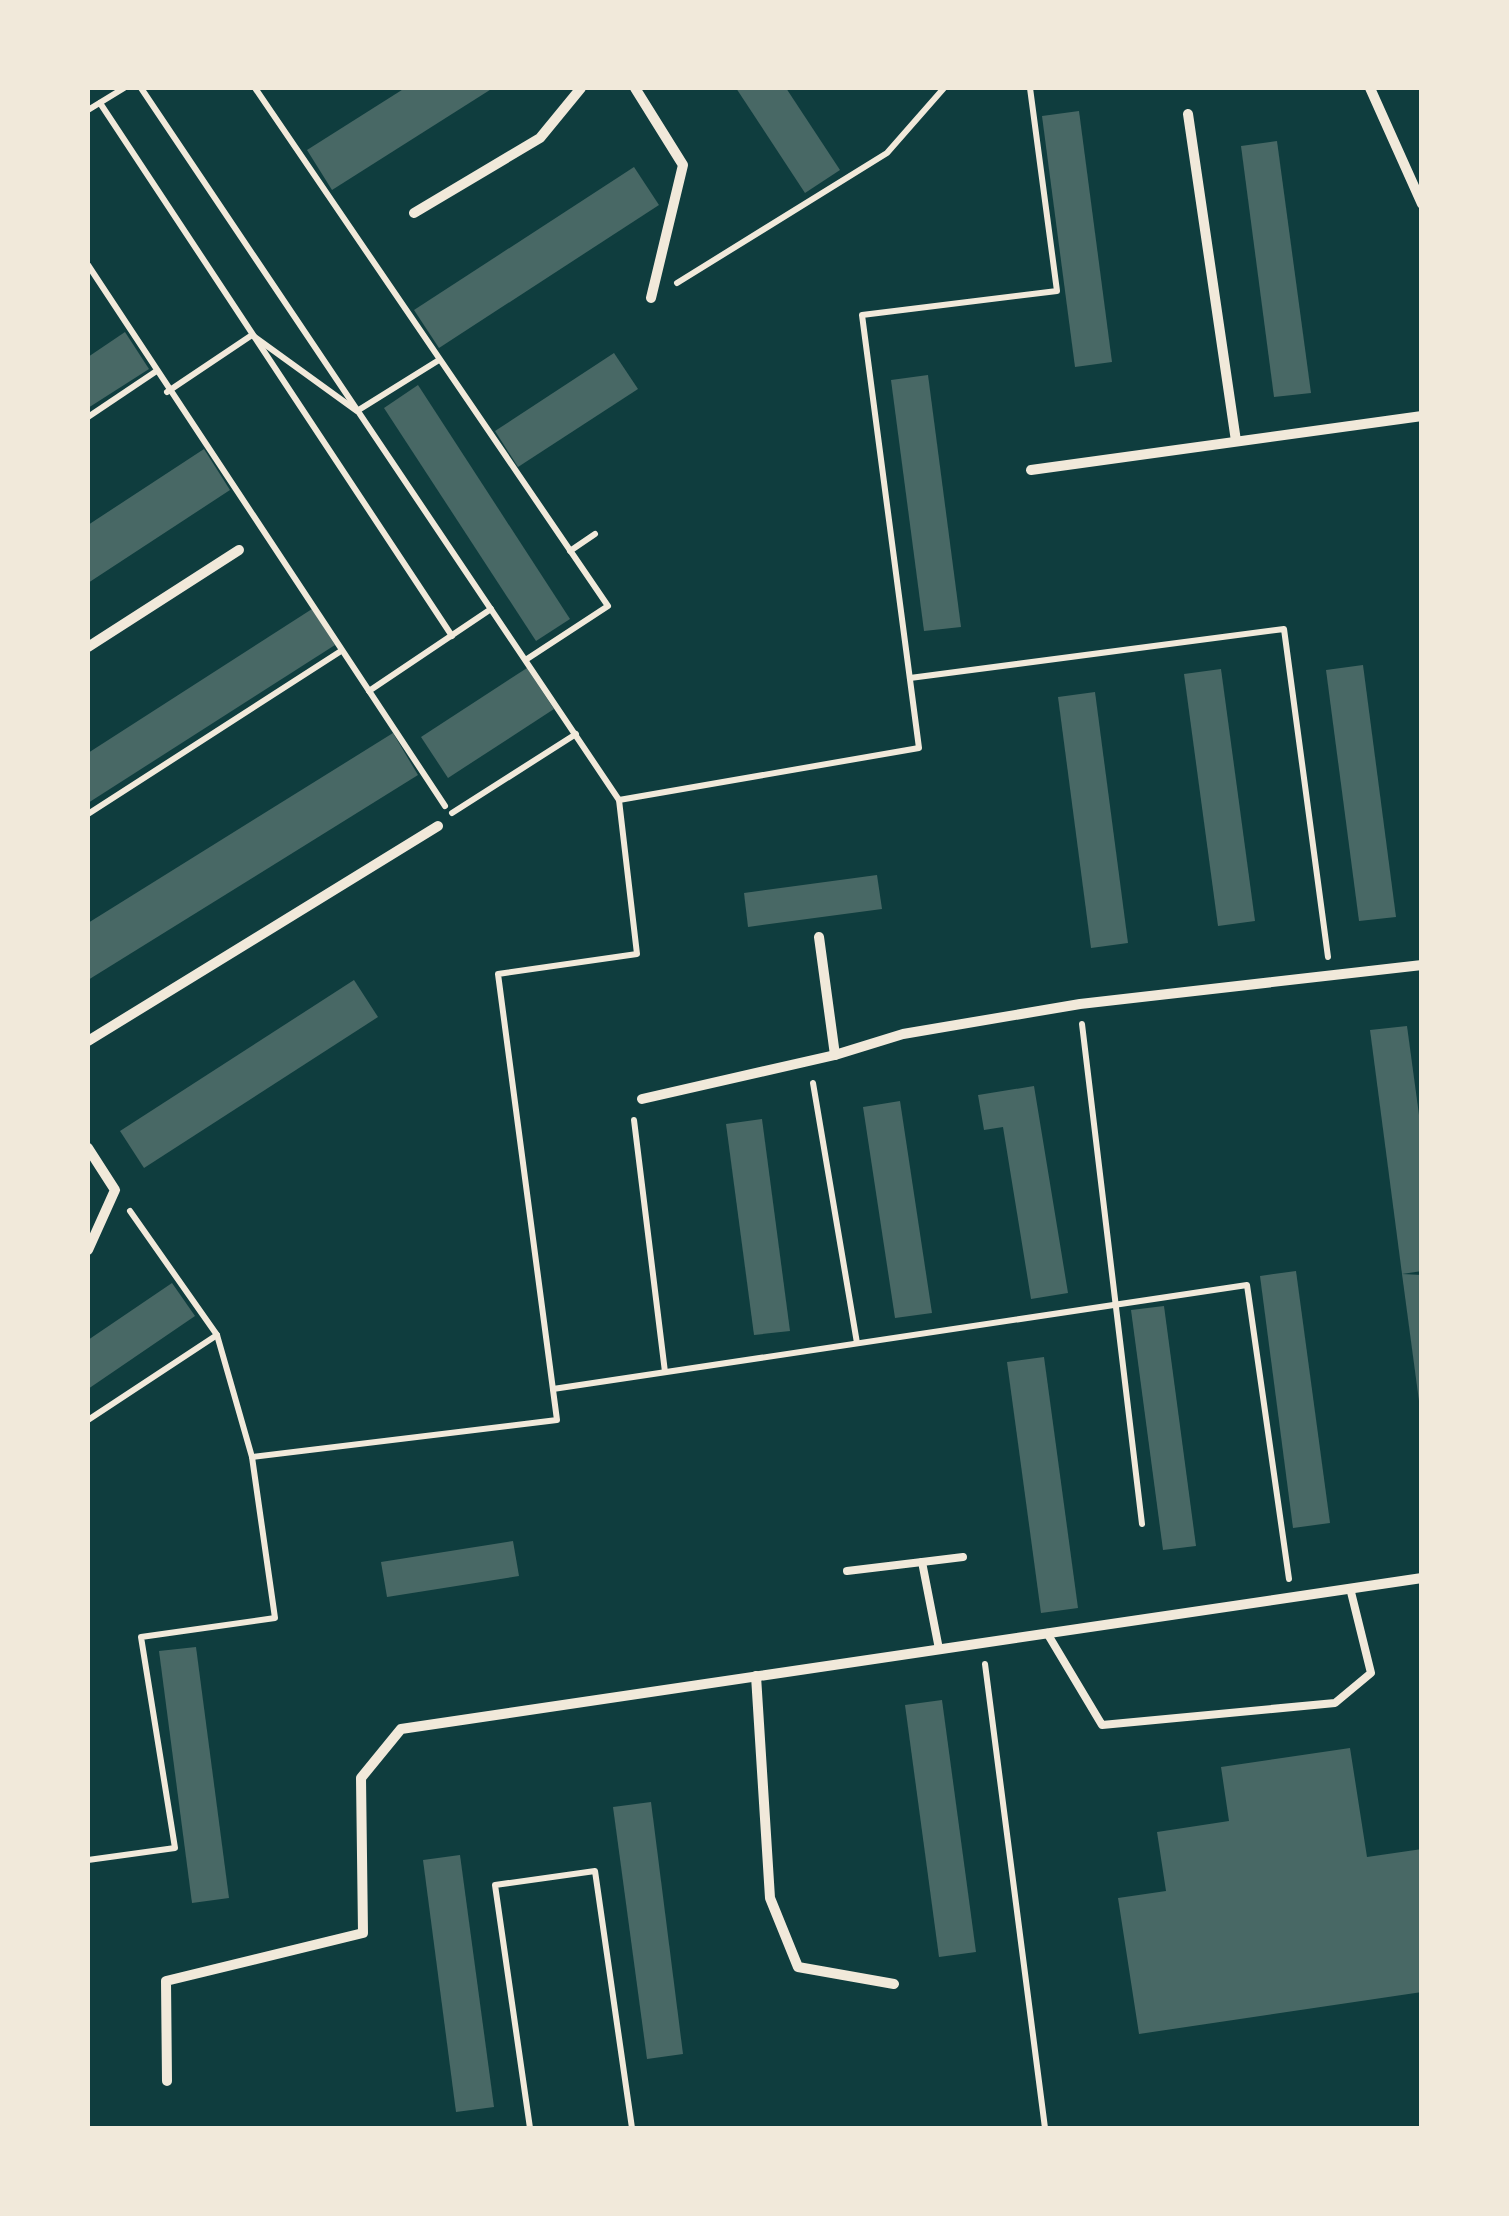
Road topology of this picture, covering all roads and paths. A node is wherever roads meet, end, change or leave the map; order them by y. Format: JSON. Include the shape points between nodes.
{"nodes":[{"id":1,"x":141,"y":88,"type":"edge"},
{"id":2,"x":255,"y":88,"type":"edge"},
{"id":3,"x":580,"y":88,"type":"edge"},
{"id":4,"x":635,"y":88,"type":"edge"},
{"id":5,"x":944,"y":88,"type":"edge"},
{"id":6,"x":1030,"y":88,"type":"edge"},
{"id":7,"x":1370,"y":88,"type":"edge"},
{"id":8,"x":118,"y":89,"type":"edge"},
{"id":9,"x":100,"y":103,"type":"junction"},
{"id":10,"x":88,"y":110,"type":"edge"},
{"id":11,"x":1188,"y":114,"type":"dead end"},
{"id":12,"x":1422,"y":204,"type":"edge"},
{"id":13,"x":414,"y":213,"type":"dead end"},
{"id":14,"x":88,"y":265,"type":"edge"},
{"id":15,"x":651,"y":298,"type":"joint"},
{"id":16,"x":252,"y":335,"type":"junction"},
{"id":17,"x":439,"y":360,"type":"junction"},
{"id":18,"x":155,"y":372,"type":"junction"},
{"id":19,"x":168,"y":392,"type":"junction"},
{"id":20,"x":357,"y":411,"type":"junction"},
{"id":21,"x":1422,"y":416,"type":"edge"},
{"id":22,"x":88,"y":417,"type":"edge"},
{"id":23,"x":1236,"y":441,"type":"junction"},
{"id":24,"x":1031,"y":470,"type":"dead end"},
{"id":25,"x":595,"y":534,"type":"dead end"},
{"id":26,"x":239,"y":550,"type":"dead end"},
{"id":27,"x":570,"y":551,"type":"junction"},
{"id":28,"x":491,"y":609,"type":"junction"},
{"id":29,"x":452,"y":636,"type":"junction"},
{"id":30,"x":88,"y":647,"type":"edge"},
{"id":31,"x":341,"y":650,"type":"junction"},
{"id":32,"x":527,"y":659,"type":"junction"},
{"id":33,"x":910,"y":678,"type":"junction"},
{"id":34,"x":368,"y":691,"type":"junction"},
{"id":35,"x":576,"y":734,"type":"junction"},
{"id":36,"x":619,"y":800,"type":"junction"},
{"id":37,"x":88,"y":814,"type":"edge"},
{"id":38,"x":438,"y":826,"type":"dead end"},
{"id":39,"x":818,"y":937,"type":"dead end"},
{"id":40,"x":1422,"y":965,"type":"edge"},
{"id":41,"x":1330,"y":976,"type":"junction"},
{"id":42,"x":1080,"y":1004,"type":"junction"},
{"id":43,"x":88,"y":1042,"type":"edge"},
{"id":44,"x":835,"y":1056,"type":"junction"},
{"id":45,"x":809,"y":1060,"type":"junction"},
{"id":46,"x":642,"y":1099,"type":"joint"},
{"id":47,"x":88,"y":1148,"type":"edge"},
{"id":48,"x":115,"y":1190,"type":"junction"},
{"id":49,"x":88,"y":1250,"type":"edge"},
{"id":50,"x":1117,"y":1304,"type":"junction"},
{"id":51,"x":217,"y":1335,"type":"junction"},
{"id":52,"x":857,"y":1343,"type":"junction"},
{"id":53,"x":665,"y":1372,"type":"junction"},
{"id":54,"x":553,"y":1389,"type":"junction"},
{"id":55,"x":88,"y":1420,"type":"edge"},
{"id":56,"x":252,"y":1457,"type":"junction"},
{"id":57,"x":1142,"y":1524,"type":"dead end"},
{"id":58,"x":962,"y":1557,"type":"dead end"},
{"id":59,"x":922,"y":1562,"type":"junction"},
{"id":60,"x":847,"y":1571,"type":"dead end"},
{"id":61,"x":1422,"y":1578,"type":"edge"},
{"id":62,"x":1350,"y":1588,"type":"junction"},
{"id":63,"x":1292,"y":1596,"type":"junction"},
{"id":64,"x":1047,"y":1632,"type":"junction"},
{"id":65,"x":982,"y":1642,"type":"junction"},
{"id":66,"x":939,"y":1648,"type":"junction"},
{"id":67,"x":756,"y":1676,"type":"junction"},
{"id":68,"x":88,"y":1860,"type":"edge"},
{"id":69,"x":894,"y":1984,"type":"dead end"},
{"id":70,"x":167,"y":2081,"type":"dead end"},
{"id":71,"x":530,"y":2128,"type":"edge"},
{"id":72,"x":632,"y":2128,"type":"edge"},
{"id":73,"x":1045,"y":2128,"type":"edge"}],
"edges":[{"from":1,"to":20,"type":"path"},
{"from":2,"to":17,"type":"path"},
{"from":3,"to":13,"type":"street","via":[[540,138]]},
{"from":4,"to":15,"type":"street","via":[[683,165]]},
{"from":5,"to":15,"type":"path","via":[[887,153]]},
{"from":6,"to":33,"type":"path","via":[[1056,290],[862,315]]},
{"from":7,"to":12,"type":"street"},
{"from":8,"to":9,"type":"path"},
{"from":9,"to":10,"type":"path"},
{"from":9,"to":16,"type":"path"},
{"from":11,"to":23,"type":"street"},
{"from":14,"to":18,"type":"path"},
{"from":16,"to":19,"type":"path"},
{"from":16,"to":20,"type":"path"},
{"from":16,"to":29,"type":"path"},
{"from":17,"to":20,"type":"path"},
{"from":17,"to":27,"type":"path"},
{"from":18,"to":19,"type":"path"},
{"from":18,"to":22,"type":"path"},
{"from":19,"to":31,"type":"path"},
{"from":20,"to":28,"type":"path"},
{"from":21,"to":23,"type":"street"},
{"from":23,"to":24,"type":"street"},
{"from":25,"to":27,"type":"path"},
{"from":26,"to":30,"type":"street"},
{"from":27,"to":32,"type":"path","via":[[608,606]]},
{"from":28,"to":29,"type":"path"},
{"from":28,"to":32,"type":"path"},
{"from":29,"to":34,"type":"path"},
{"from":31,"to":34,"type":"path"},
{"from":31,"to":37,"type":"path"},
{"from":32,"to":35,"type":"path"},
{"from":33,"to":36,"type":"path","via":[[919,748]]},
{"from":33,"to":41,"type":"path","via":[[1284,629]]},
{"from":34,"to":35,"type":"path","via":[[450,814]]},
{"from":35,"to":36,"type":"path"},
{"from":36,"to":54,"type":"path","via":[[638,954],[498,974]]},
{"from":38,"to":43,"type":"street"},
{"from":39,"to":44,"type":"street"},
{"from":40,"to":41,"type":"street"},
{"from":41,"to":42,"type":"street"},
{"from":42,"to":44,"type":"street","via":[[903,1034]]},
{"from":42,"to":50,"type":"path"},
{"from":44,"to":45,"type":"street"},
{"from":45,"to":46,"type":"street"},
{"from":45,"to":52,"type":"path"},
{"from":46,"to":53,"type":"path","via":[[632,1105]]},
{"from":47,"to":48,"type":"street"},
{"from":48,"to":49,"type":"street"},
{"from":48,"to":51,"type":"path"},
{"from":50,"to":52,"type":"path"},
{"from":50,"to":57,"type":"path"},
{"from":50,"to":63,"type":"path","via":[[1247,1285]]},
{"from":51,"to":55,"type":"path"},
{"from":51,"to":56,"type":"path"},
{"from":52,"to":53,"type":"path"},
{"from":53,"to":54,"type":"path"},
{"from":54,"to":56,"type":"path","via":[[557,1420]]},
{"from":56,"to":68,"type":"path","via":[[275,1618],[141,1637],[175,1848]]},
{"from":58,"to":59,"type":"lane"},
{"from":59,"to":60,"type":"lane"},
{"from":59,"to":66,"type":"lane"},
{"from":61,"to":62,"type":"street"},
{"from":62,"to":63,"type":"street"},
{"from":62,"to":64,"type":"lane","via":[[1371,1672],[1335,1703],[1102,1725]]},
{"from":63,"to":64,"type":"street"},
{"from":64,"to":65,"type":"street"},
{"from":65,"to":66,"type":"street"},
{"from":65,"to":73,"type":"path"},
{"from":66,"to":67,"type":"street"},
{"from":67,"to":69,"type":"street","via":[[770,1898],[798,1966]]},
{"from":67,"to":70,"type":"street","via":[[401,1729],[360,1778],[363,1933],[166,1981]]},
{"from":71,"to":72,"type":"path","via":[[495,1885],[595,1871]]}]}
